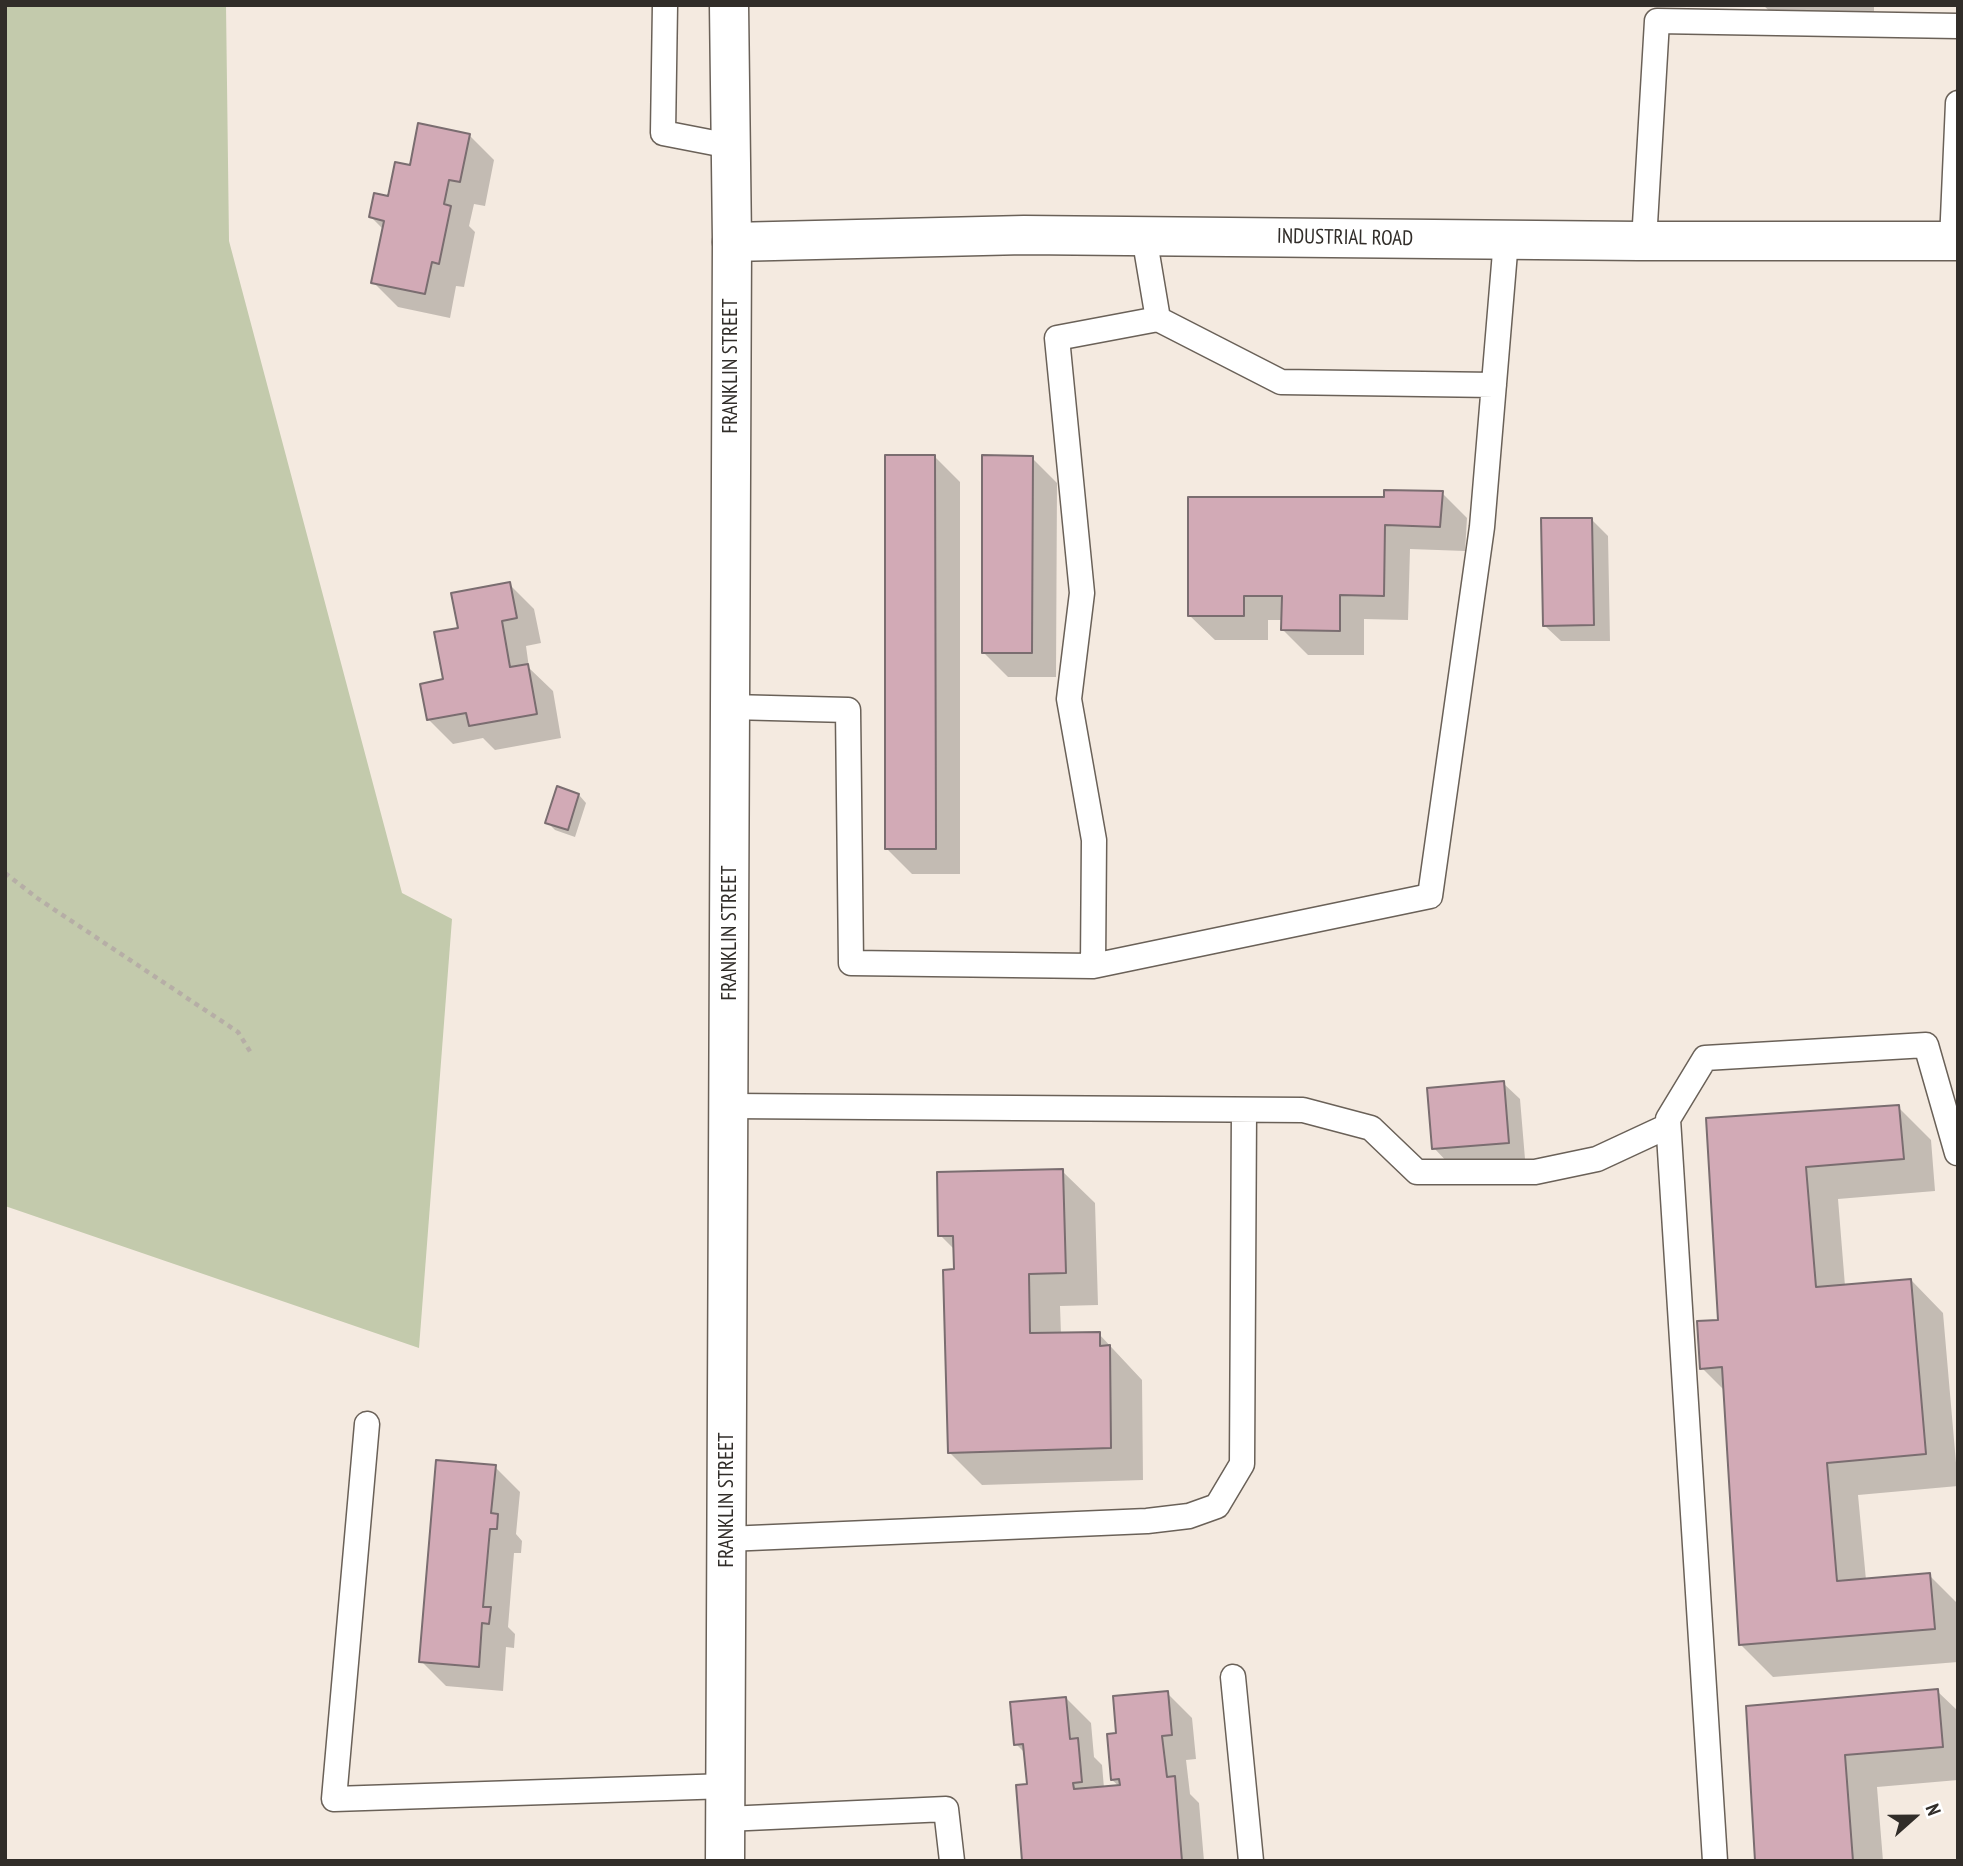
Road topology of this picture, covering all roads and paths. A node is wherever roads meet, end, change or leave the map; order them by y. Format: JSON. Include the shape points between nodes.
{"nodes":[{"id":1,"x":665,"y":5,"type":"edge"},
{"id":2,"x":729,"y":5,"type":"edge"},
{"id":3,"x":1657,"y":13,"type":"edge"},
{"id":4,"x":1958,"y":26,"type":"edge"},
{"id":5,"x":1958,"y":103,"type":"edge"},
{"id":6,"x":730,"y":146,"type":"junction"},
{"id":7,"x":1143,"y":236,"type":"junction"},
{"id":8,"x":1506,"y":240,"type":"junction"},
{"id":9,"x":1644,"y":240,"type":"junction"},
{"id":10,"x":1955,"y":241,"type":"edge"},
{"id":11,"x":732,"y":242,"type":"junction"},
{"id":12,"x":1158,"y":319,"type":"junction"},
{"id":13,"x":1493,"y":385,"type":"junction"},
{"id":14,"x":731,"y":706,"type":"junction"},
{"id":15,"x":5,"y":873,"type":"edge"},
{"id":16,"x":1093,"y":966,"type":"junction"},
{"id":17,"x":251,"y":1053,"type":"dead end"},
{"id":18,"x":729,"y":1106,"type":"junction"},
{"id":19,"x":1244,"y":1110,"type":"junction"},
{"id":20,"x":1668,"y":1126,"type":"junction"},
{"id":21,"x":1957,"y":1153,"type":"edge"},
{"id":22,"x":1958,"y":1166,"type":"edge"},
{"id":23,"x":367,"y":1424,"type":"dead end"},
{"id":24,"x":727,"y":1539,"type":"junction"},
{"id":25,"x":1233,"y":1677,"type":"dead end"},
{"id":26,"x":726,"y":1802,"type":"junction"},
{"id":27,"x":725,"y":1861,"type":"edge"},
{"id":28,"x":952,"y":1861,"type":"edge"},
{"id":29,"x":1251,"y":1861,"type":"edge"},
{"id":30,"x":1715,"y":1861,"type":"edge"}],
"edges":[{"from":1,"to":6,"type":"lane","via":[[663,133]]},
{"from":2,"to":6,"type":"main road","name":"FRANKLIN STREET"},
{"from":3,"to":4,"type":"lane"},
{"from":3,"to":9,"type":"lane"},
{"from":5,"to":10,"type":"lane"},
{"from":6,"to":11,"type":"main road","name":"FRANKLIN STREET"},
{"from":7,"to":8,"type":"main road","name":"INDUSTRIAL ROAD"},
{"from":7,"to":11,"type":"main road","name":"INDUSTRIAL ROAD"},
{"from":7,"to":12,"type":"lane"},
{"from":8,"to":9,"type":"main road","name":"INDUSTRIAL ROAD"},
{"from":8,"to":13,"type":"lane"},
{"from":9,"to":10,"type":"main road","name":"INDUSTRIAL ROAD"},
{"from":11,"to":14,"type":"main road","name":"FRANKLIN STREET"},
{"from":12,"to":13,"type":"lane","via":[[1281,382]]},
{"from":12,"to":16,"type":"lane","via":[[1058,338],[1082,593],[1069,699],[1094,840]]},
{"from":13,"to":16,"type":"lane","via":[[1482,527],[1430,896]]},
{"from":14,"to":16,"type":"lane","via":[[848,710],[851,963]]},
{"from":14,"to":18,"type":"main road","name":"FRANKLIN STREET"},
{"from":15,"to":17,"type":"path","via":[[238,1032]]},
{"from":18,"to":19,"type":"lane"},
{"from":18,"to":24,"type":"main road","name":"FRANKLIN STREET"},
{"from":19,"to":20,"type":"lane","via":[[1303,1110],[1371,1128],[1417,1172],[1535,1172],[1597,1159]]},
{"from":19,"to":24,"type":"lane","via":[[1242,1464],[1217,1506],[1189,1516],[1147,1521]]},
{"from":20,"to":21,"type":"lane","via":[[1705,1058],[1926,1045]]},
{"from":20,"to":30,"type":"lane"},
{"from":21,"to":22,"type":"lane"},
{"from":23,"to":26,"type":"lane","via":[[334,1799]]},
{"from":24,"to":26,"type":"main road","name":"FRANKLIN STREET"},
{"from":25,"to":29,"type":"lane"},
{"from":26,"to":27,"type":"main road","name":"FRANKLIN STREET"},
{"from":26,"to":28,"type":"lane","via":[[946,1809]]}]}
